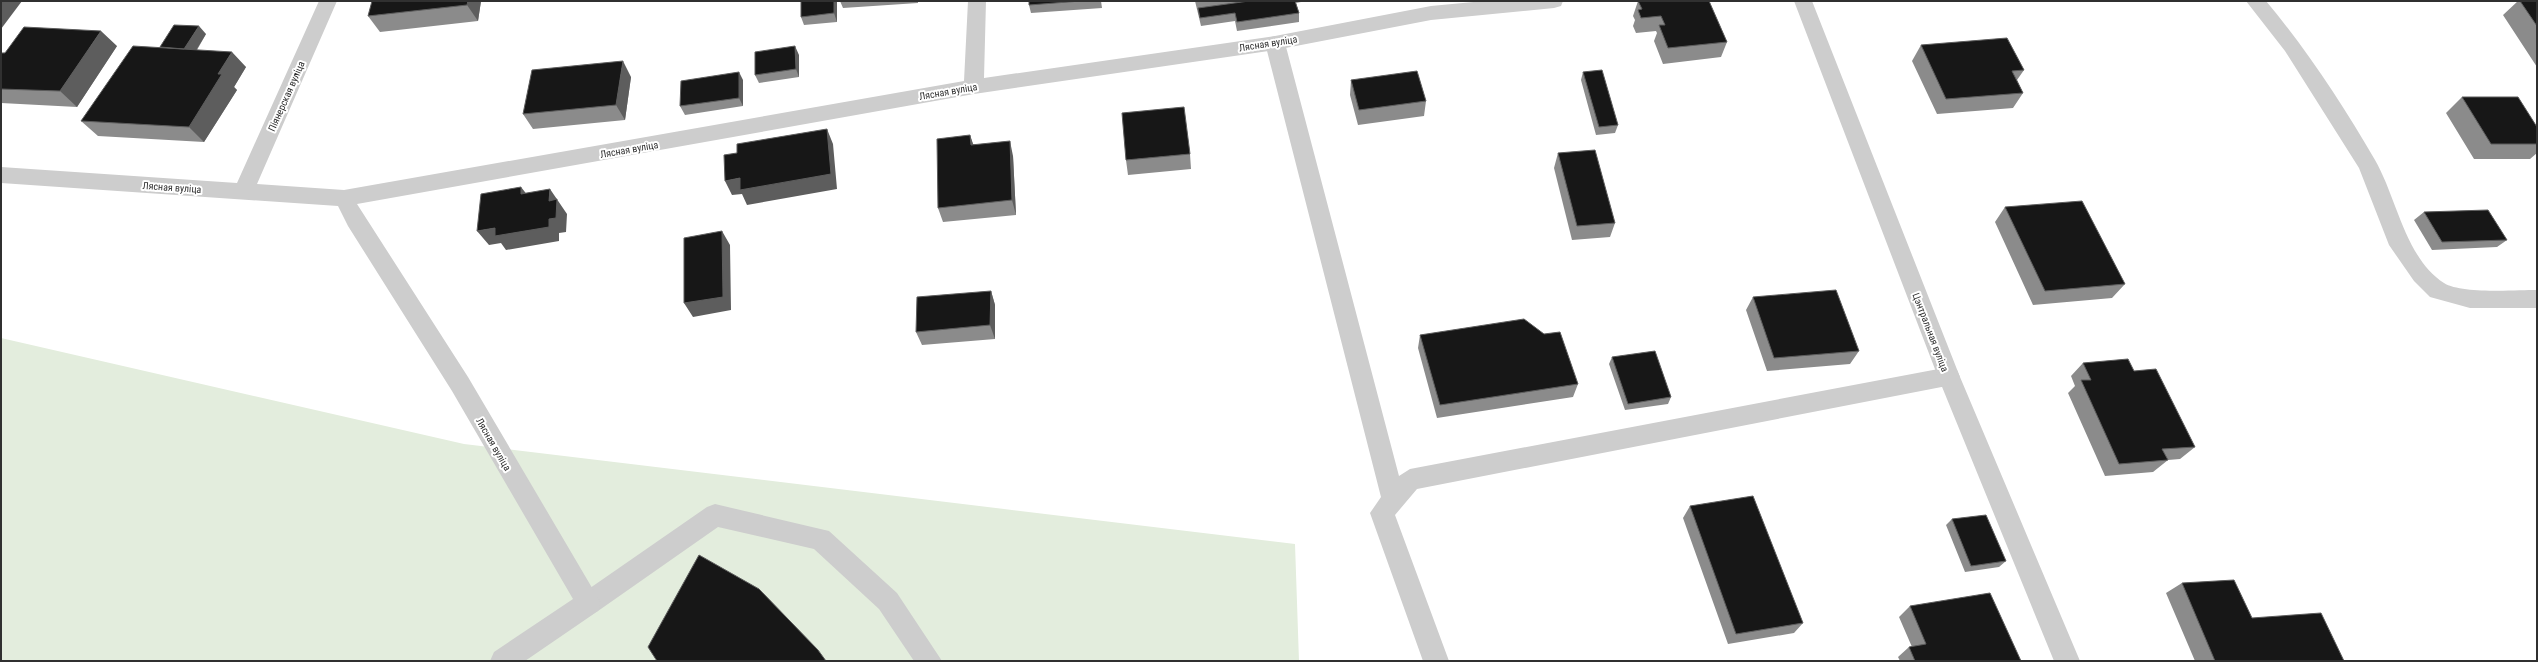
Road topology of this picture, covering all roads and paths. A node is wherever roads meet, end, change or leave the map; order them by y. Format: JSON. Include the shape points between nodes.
{"nodes":[{"id":1,"x":328,"y":1,"type":"edge"},
{"id":2,"x":977,"y":1,"type":"edge"},
{"id":3,"x":1554,"y":1,"type":"edge"},
{"id":4,"x":1803,"y":1,"type":"edge"},
{"id":5,"x":2255,"y":1,"type":"edge"},
{"id":6,"x":1275,"y":43,"type":"junction"},
{"id":7,"x":974,"y":87,"type":"junction"},
{"id":8,"x":1,"y":175,"type":"edge"},
{"id":9,"x":243,"y":192,"type":"junction"},
{"id":10,"x":344,"y":198,"type":"junction"},
{"id":11,"x":2537,"y":299,"type":"edge"},
{"id":12,"x":1949,"y":377,"type":"junction"},
{"id":13,"x":1394,"y":499,"type":"junction"},
{"id":14,"x":589,"y":602,"type":"junction"},
{"id":15,"x":503,"y":661,"type":"edge"},
{"id":16,"x":929,"y":661,"type":"edge"},
{"id":17,"x":1436,"y":661,"type":"edge"},
{"id":18,"x":2067,"y":661,"type":"edge"}],
"edges":[{"from":1,"to":9,"type":"street","name":"Піянерская вуліца"},
{"from":2,"to":7,"type":"street"},
{"from":3,"to":6,"type":"street","name":"Лясная вуліца","via":[[1431,13]]},
{"from":4,"to":12,"type":"street","name":"Цэнтральная вуліца"},
{"from":5,"to":11,"type":"street","via":[[2292,46],[2368,166],[2400,245],[2422,275],[2438,291],[2470,299]]},
{"from":6,"to":7,"type":"street","name":"Лясная вуліца"},
{"from":6,"to":13,"type":"street"},
{"from":7,"to":10,"type":"street","name":"Лясная вуліца"},
{"from":8,"to":9,"type":"street","name":"Лясная вуліца"},
{"from":9,"to":10,"type":"street","name":"Лясная вуліца"},
{"from":10,"to":14,"type":"street","name":"Лясная вуліца","via":[[355,220],[460,384]]},
{"from":12,"to":13,"type":"street","via":[[1410,480]]},
{"from":12,"to":18,"type":"street","name":"Цэнтральная вуліца"},
{"from":13,"to":17,"type":"street","via":[[1382,513]]},
{"from":14,"to":15,"type":"street"},
{"from":14,"to":16,"type":"street","via":[[715,515],[821,539],[888,601]]}]}
